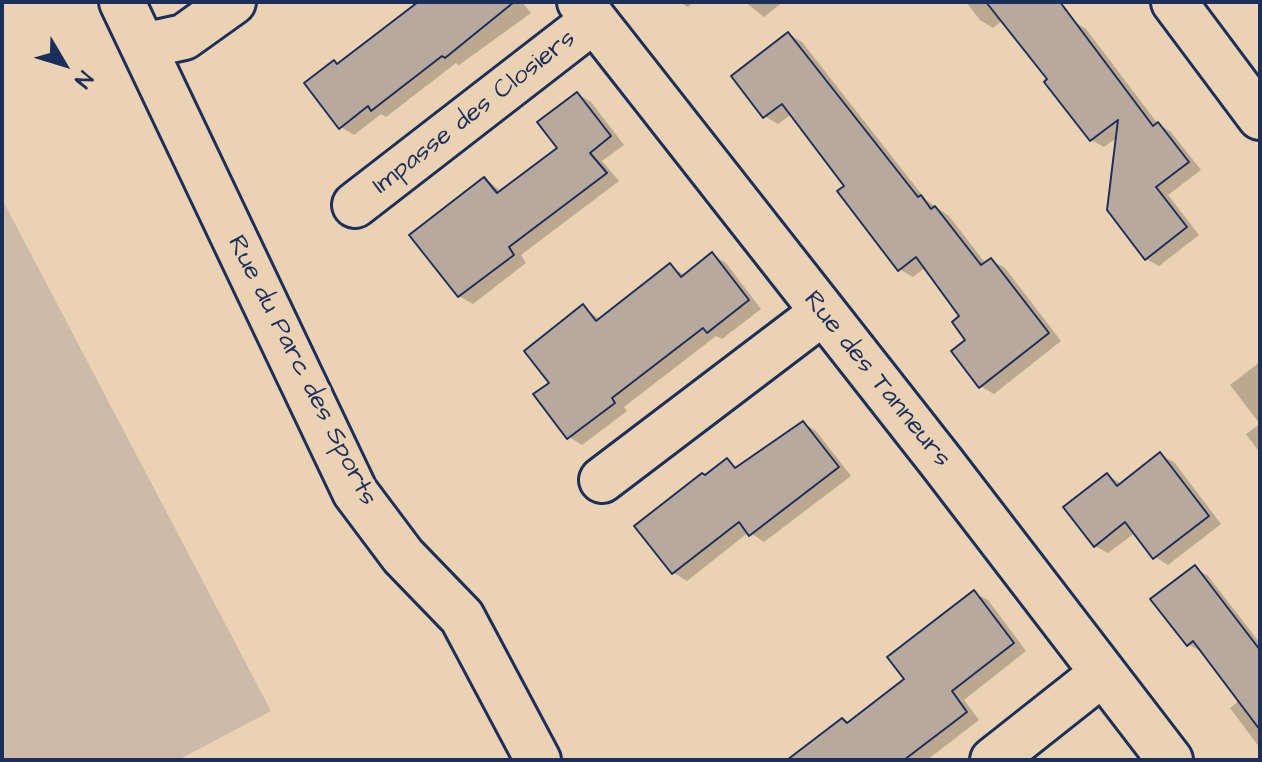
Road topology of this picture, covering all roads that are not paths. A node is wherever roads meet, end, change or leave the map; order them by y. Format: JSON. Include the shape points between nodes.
{"nodes":[{"id":1,"x":122,"y":2,"type":"edge"},
{"id":2,"x":233,"y":2,"type":"edge"},
{"id":3,"x":1174,"y":2,"type":"edge"},
{"id":4,"x":587,"y":11,"type":"edge"},
{"id":5,"x":143,"y":46,"type":"junction"},
{"id":6,"x":1260,"y":117,"type":"edge"},
{"id":7,"x":355,"y":205,"type":"dead end"},
{"id":8,"x":822,"y":313,"type":"junction"},
{"id":9,"x":602,"y":480,"type":"dead end"},
{"id":10,"x":1103,"y":673,"type":"junction"},
{"id":11,"x":538,"y":760,"type":"edge"},
{"id":12,"x":993,"y":760,"type":"edge"},
{"id":13,"x":1170,"y":760,"type":"edge"}],
"edges":[{"from":1,"to":5,"type":"street","name":"Rue du Parc des Sports"},
{"from":2,"to":5,"type":"street","via":[[184,37]]},
{"from":3,"to":6,"type":"street"},
{"from":4,"to":7,"type":"street","name":"Impasse des Closiers"},
{"from":4,"to":8,"type":"street","name":"Rue des Tanneurs"},
{"from":5,"to":11,"type":"street","name":"Rue du Parc des Sports","via":[[355,492],[403,556],[462,617]]},
{"from":8,"to":9,"type":"street"},
{"from":8,"to":10,"type":"street","name":"Rue des Tanneurs"},
{"from":10,"to":12,"type":"street"},
{"from":10,"to":13,"type":"street","name":"Rue des Tanneurs"}]}
